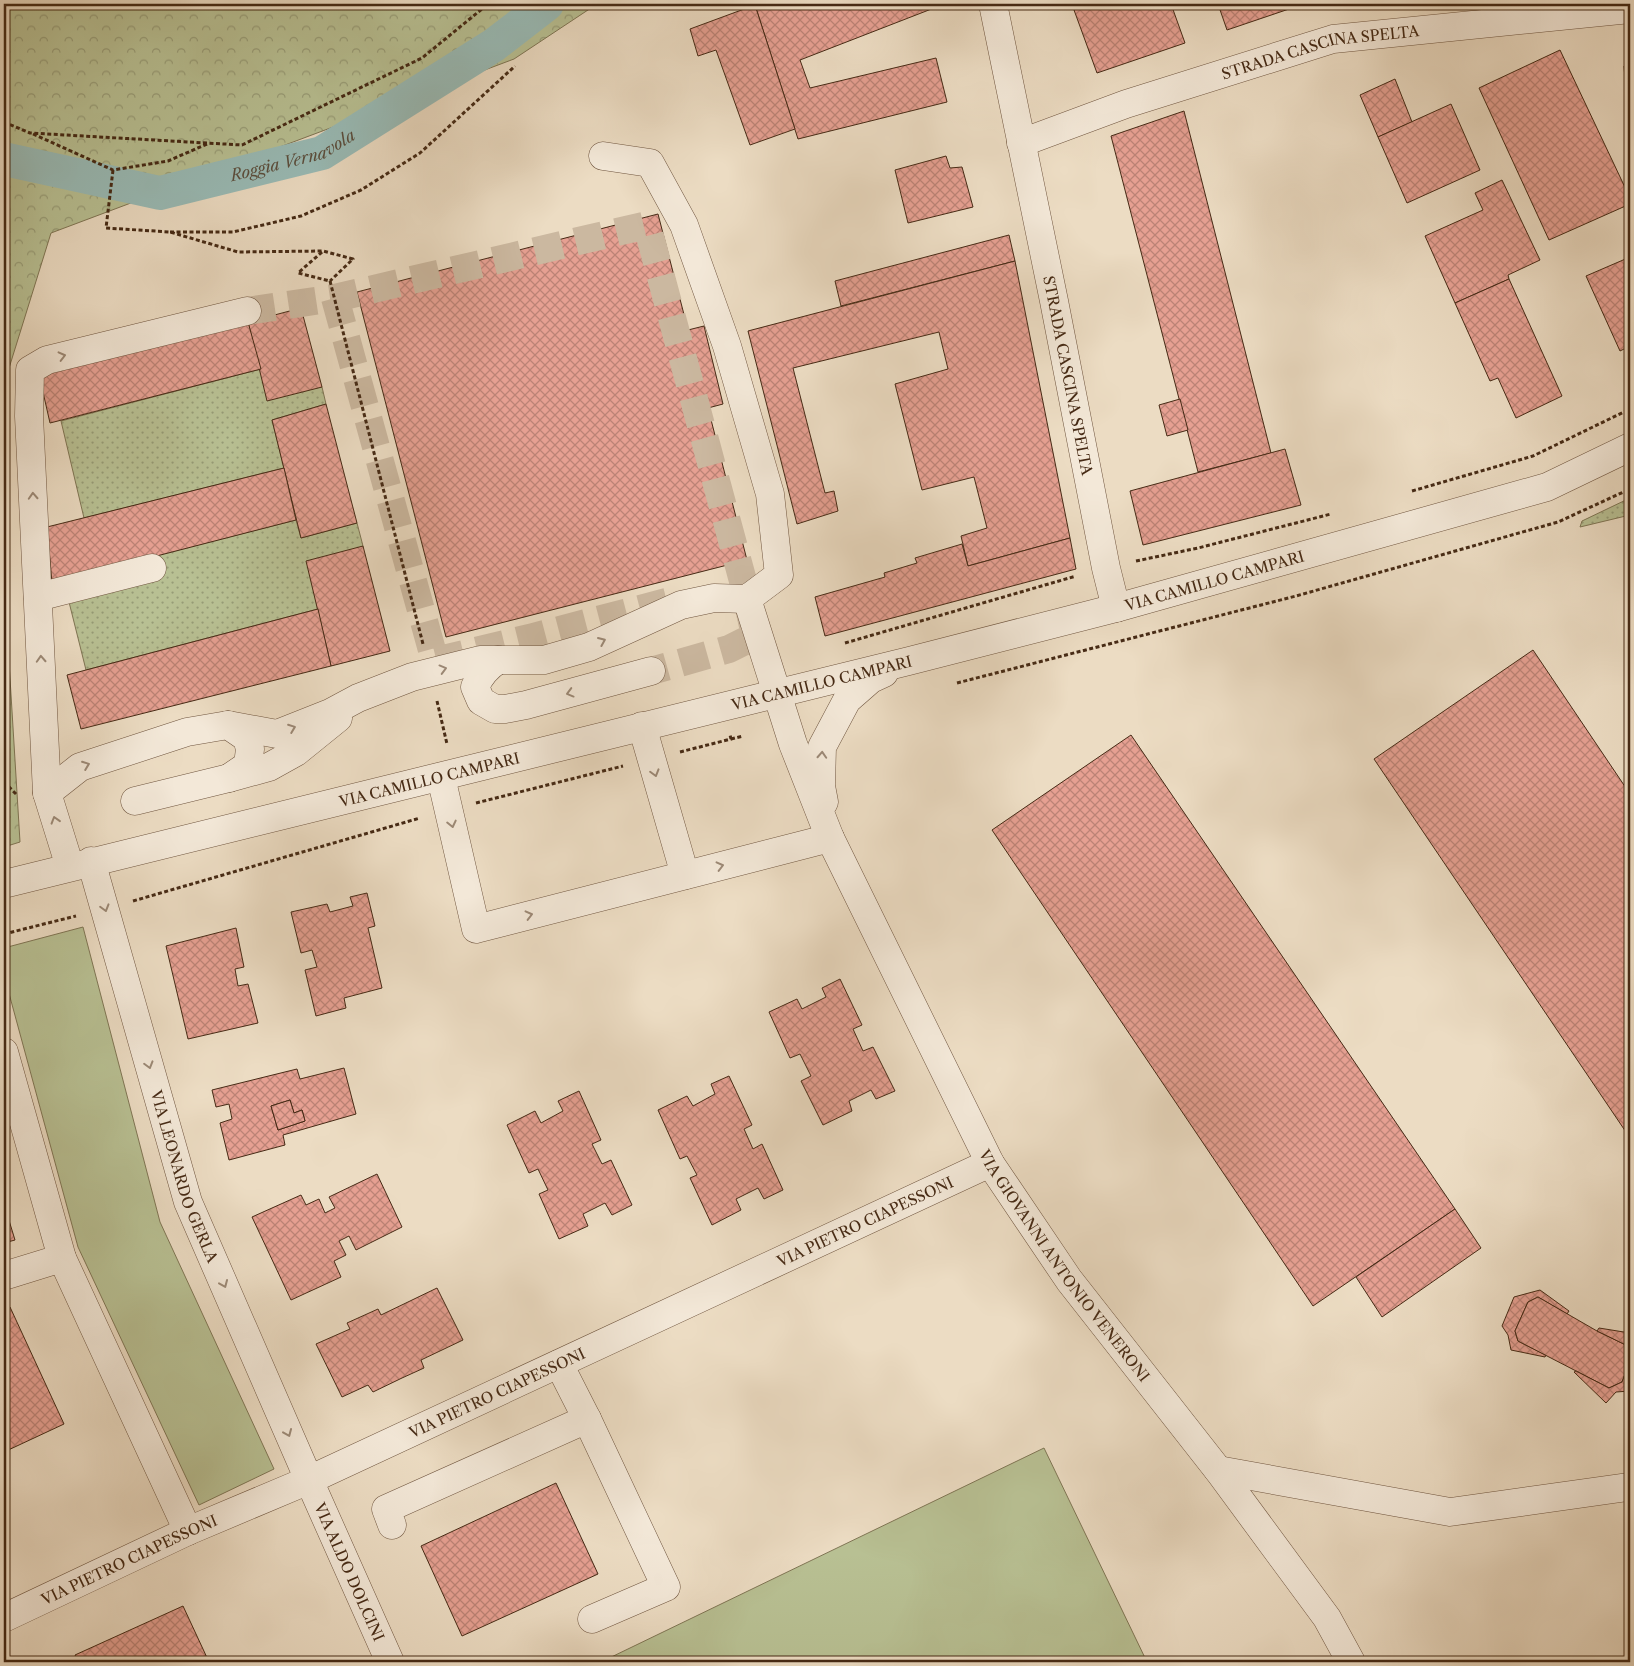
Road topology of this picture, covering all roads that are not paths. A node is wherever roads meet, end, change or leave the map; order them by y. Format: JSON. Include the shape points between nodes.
{"nodes":[{"id":1,"x":993,"y":4,"type":"edge"},
{"id":2,"x":1630,"y":9,"type":"edge"},
{"id":3,"x":1021,"y":143,"type":"junction"},
{"id":4,"x":603,"y":156,"type":"dead end"},
{"id":5,"x":247,"y":311,"type":"tunnel mouth"},
{"id":6,"x":1630,"y":447,"type":"edge"},
{"id":7,"x":152,"y":568,"type":"dead end"},
{"id":8,"x":38,"y":597,"type":"junction"},
{"id":9,"x":747,"y":598,"type":"junction"},
{"id":10,"x":1116,"y":608,"type":"junction"},
{"id":11,"x":498,"y":660,"type":"junction"},
{"id":12,"x":909,"y":661,"type":"junction"},
{"id":13,"x":651,"y":671,"type":"tunnel mouth"},
{"id":14,"x":776,"y":693,"type":"junction"},
{"id":15,"x":358,"y":698,"type":"junction"},
{"id":16,"x":228,"y":725,"type":"junction"},
{"id":17,"x":642,"y":726,"type":"junction"},
{"id":18,"x":447,"y":775,"type":"junction"},
{"id":19,"x":229,"y":778,"type":"junction"},
{"id":20,"x":47,"y":793,"type":"junction"},
{"id":21,"x":135,"y":801,"type":"dead end"},
{"id":22,"x":830,"y":838,"type":"junction"},
{"id":23,"x":80,"y":864,"type":"junction"},
{"id":24,"x":685,"y":876,"type":"junction"},
{"id":25,"x":4,"y":884,"type":"edge"},
{"id":26,"x":4,"y":1052,"type":"edge"},
{"id":27,"x":990,"y":1163,"type":"junction"},
{"id":28,"x":62,"y":1258,"type":"junction"},
{"id":29,"x":4,"y":1276,"type":"edge"},
{"id":30,"x":559,"y":1364,"type":"junction"},
{"id":31,"x":587,"y":1419,"type":"junction"},
{"id":32,"x":1218,"y":1470,"type":"junction"},
{"id":33,"x":309,"y":1480,"type":"junction"},
{"id":34,"x":1628,"y":1487,"type":"dead end"},
{"id":35,"x":392,"y":1525,"type":"dead end"},
{"id":36,"x":188,"y":1531,"type":"junction"},
{"id":37,"x":4,"y":1618,"type":"edge"},
{"id":38,"x":592,"y":1620,"type":"dead end"},
{"id":39,"x":390,"y":1662,"type":"edge"},
{"id":40,"x":1351,"y":1662,"type":"edge"}],
"edges":[{"from":1,"to":3,"type":"street","name":"STRADA CASCINA SPELTA"},
{"from":2,"to":3,"type":"street","name":"STRADA CASCINA SPELTA","via":[[1333,39],[1126,104]]},
{"from":3,"to":10,"type":"street","name":"STRADA CASCINA SPELTA"},
{"from":4,"to":9,"type":"street","via":[[650,163],[684,225],[727,346],[770,494],[779,575]]},
{"from":8,"to":5,"type":"street","name":"VIA LEONARDO GERLA","one_way":true,"via":[[29,416],[30,370],[47,360]]},
{"from":6,"to":10,"type":"street","name":"VIA CAMILLO CAMPARI","via":[[1547,487]]},
{"from":7,"to":8,"type":"street"},
{"from":20,"to":8,"type":"street","name":"VIA LEONARDO GERLA","one_way":true},
{"from":11,"to":9,"type":"street","one_way":true,"via":[[544,660],[589,647],[681,605],[714,598]]},
{"from":9,"to":14,"type":"street","name":"VIA GIOVANNI ANTONIO VENERONI"},
{"from":10,"to":12,"type":"street","name":"VIA CAMILLO CAMPARI"},
{"from":13,"to":11,"type":"street","one_way":true,"via":[[526,705],[495,709],[481,701],[475,687],[479,677]]},
{"from":15,"to":11,"type":"street","one_way":true,"via":[[430,672],[480,660]]},
{"from":12,"to":14,"type":"street","name":"VIA CAMILLO CAMPARI"},
{"from":22,"to":12,"type":"street","name":"VIA GIOVANNI ANTONIO VENERONI","one_way":true,"via":[[821,786],[822,747],[847,700],[871,679]]},
{"from":14,"to":17,"type":"street","name":"VIA CAMILLO CAMPARI"},
{"from":14,"to":22,"type":"street","name":"VIA GIOVANNI ANTONIO VENERONI"},
{"from":16,"to":15,"type":"street","one_way":true,"via":[[277,734]]},
{"from":15,"to":19,"type":"street","via":[[296,752],[268,766]]},
{"from":16,"to":19,"type":"street","via":[[247,738],[250,749],[248,765]]},
{"from":20,"to":16,"type":"street","one_way":true,"via":[[80,766],[187,732]]},
{"from":17,"to":18,"type":"street","name":"VIA CAMILLO CAMPARI"},
{"from":17,"to":24,"type":"street","one_way":true},
{"from":18,"to":23,"type":"street","name":"VIA CAMILLO CAMPARI"},
{"from":18,"to":24,"type":"street","one_way":true,"via":[[476,929]]},
{"from":19,"to":21,"type":"street"},
{"from":23,"to":20,"type":"street","name":"VIA LEONARDO GERLA","one_way":true},
{"from":24,"to":22,"type":"street","one_way":true},
{"from":22,"to":27,"type":"street","name":"VIA GIOVANNI ANTONIO VENERONI"},
{"from":23,"to":25,"type":"street","name":"VIA CAMILLO CAMPARI"},
{"from":23,"to":33,"type":"street","name":"VIA LEONARDO GERLA","one_way":true,"via":[[188,1202]]},
{"from":26,"to":28,"type":"street"},
{"from":27,"to":30,"type":"street","name":"VIA PIETRO CIAPESSONI"},
{"from":27,"to":32,"type":"street","name":"VIA GIOVANNI ANTONIO VENERONI","via":[[1069,1280]]},
{"from":28,"to":29,"type":"street"},
{"from":28,"to":36,"type":"street"},
{"from":30,"to":31,"type":"street"},
{"from":30,"to":33,"type":"street","name":"VIA PIETRO CIAPESSONI"},
{"from":31,"to":35,"type":"street","via":[[386,1509]]},
{"from":31,"to":38,"type":"street","via":[[666,1587]]},
{"from":32,"to":34,"type":"street","via":[[1450,1512]]},
{"from":32,"to":40,"type":"street","name":"VIA GIOVANNI ANTONIO VENERONI","via":[[1326,1618]]},
{"from":33,"to":36,"type":"street","name":"VIA PIETRO CIAPESSONI"},
{"from":33,"to":39,"type":"street","name":"VIA ALDO DOLCINI"},
{"from":36,"to":37,"type":"street","name":"VIA PIETRO CIAPESSONI"}]}
